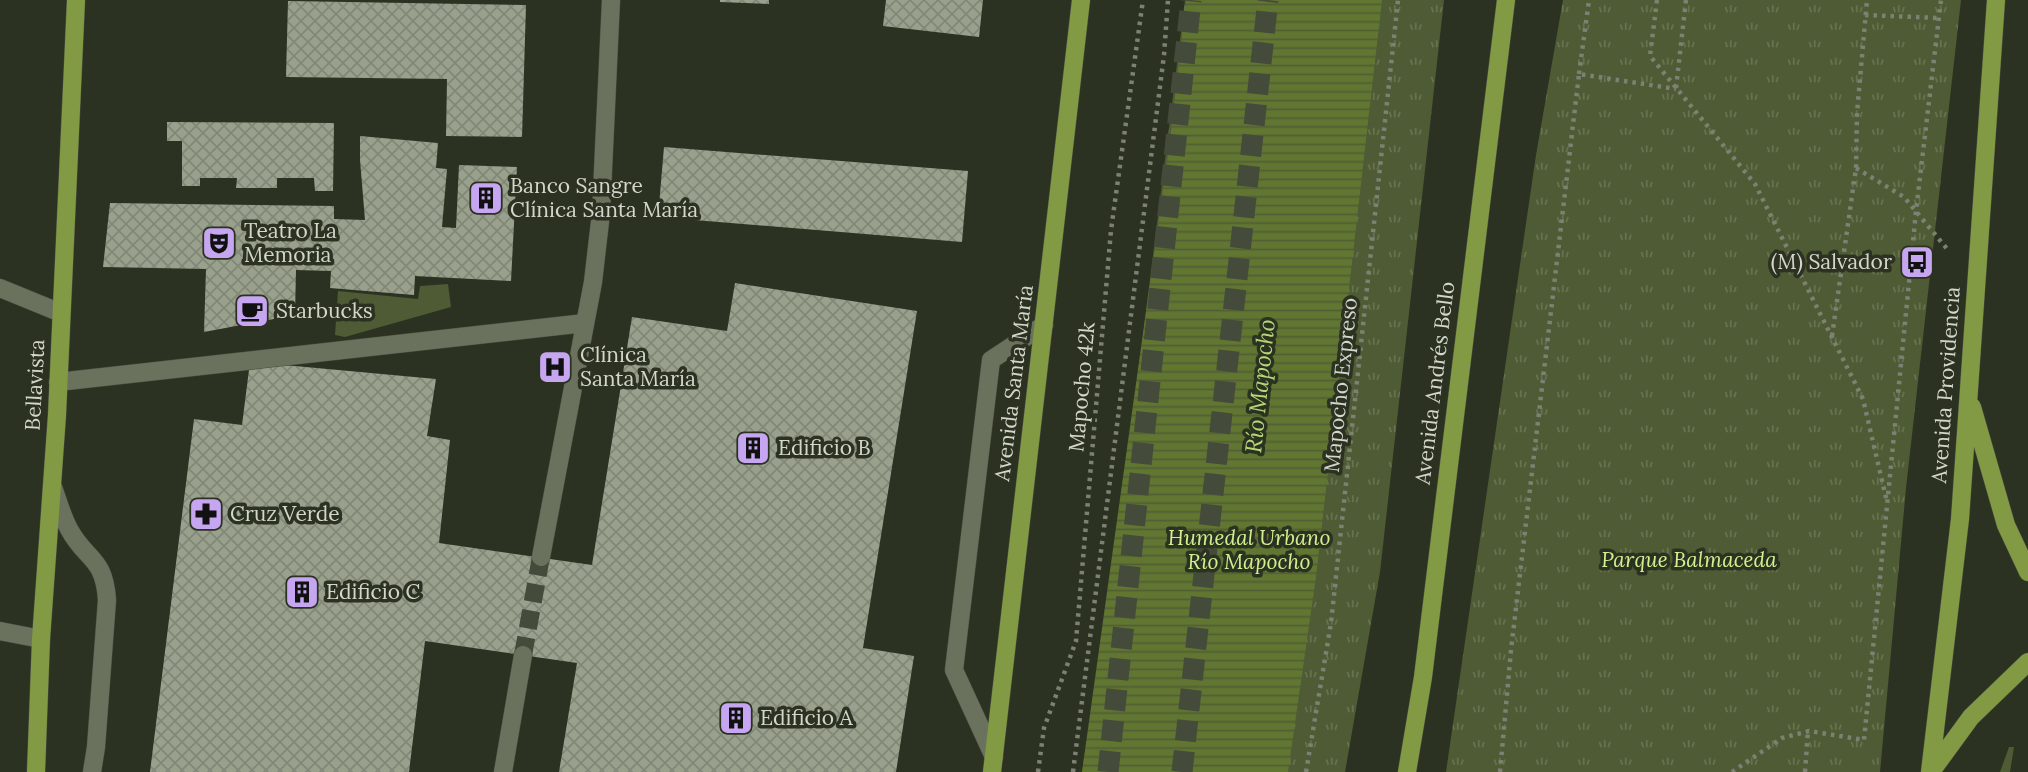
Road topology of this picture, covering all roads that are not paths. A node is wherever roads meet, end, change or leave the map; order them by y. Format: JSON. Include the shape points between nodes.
{"nodes":[{"id":1,"x":76,"y":0,"type":"edge"},
{"id":2,"x":611,"y":0,"type":"edge"},
{"id":3,"x":1082,"y":0,"type":"edge"},
{"id":4,"x":1506,"y":0,"type":"edge"},
{"id":5,"x":1996,"y":0,"type":"edge"},
{"id":6,"x":0,"y":288,"type":"edge"},
{"id":7,"x":61,"y":313,"type":"junction"},
{"id":8,"x":585,"y":323,"type":"junction"},
{"id":9,"x":1044,"y":325,"type":"junction"},
{"id":10,"x":58,"y":382,"type":"junction"},
{"id":11,"x":1968,"y":393,"type":"junction"},
{"id":12,"x":53,"y":488,"type":"junction"},
{"id":13,"x":541,"y":557,"type":"tunnel mouth"},
{"id":14,"x":2028,"y":572,"type":"edge"},
{"id":15,"x":0,"y":631,"type":"edge"},
{"id":16,"x":41,"y":639,"type":"junction"},
{"id":17,"x":523,"y":655,"type":"tunnel mouth"},
{"id":18,"x":2028,"y":662,"type":"edge"},
{"id":19,"x":993,"y":765,"type":"edge"},
{"id":20,"x":36,"y":772,"type":"edge"},
{"id":21,"x":92,"y":772,"type":"edge"},
{"id":22,"x":503,"y":772,"type":"edge"},
{"id":23,"x":1407,"y":772,"type":"edge"},
{"id":24,"x":1931,"y":772,"type":"edge"}],
"edges":[{"from":1,"to":7,"type":"main road","name":"Bellavista"},
{"from":2,"to":8,"type":"street","via":[[601,212]]},
{"from":3,"to":9,"type":"main road","name":"Avenida Santa María"},
{"from":4,"to":23,"type":"main road","name":"Avenida Andrés Bello","via":[[1423,677]]},
{"from":5,"to":11,"type":"main road","name":"Avenida Providencia"},
{"from":6,"to":7,"type":"street"},
{"from":7,"to":10,"type":"main road","name":"Bellavista"},
{"from":8,"to":10,"type":"street"},
{"from":8,"to":13,"type":"street"},
{"from":9,"to":19,"type":"main road","name":"Avenida Santa María"},
{"from":9,"to":19,"type":"street","via":[[991,360],[954,670]]},
{"from":10,"to":12,"type":"main road","name":"Bellavista"},
{"from":11,"to":14,"type":"main road","via":[[2006,525]]},
{"from":11,"to":24,"type":"main road","name":"Avenida Providencia","via":[[1960,519]]},
{"from":12,"to":16,"type":"main road","name":"Bellavista"},
{"from":12,"to":21,"type":"street","via":[[69,529],[105,579]]},
{"from":15,"to":16,"type":"street"},
{"from":16,"to":20,"type":"main road","name":"Bellavista"},
{"from":17,"to":22,"type":"street"},
{"from":18,"to":24,"type":"main road","via":[[1971,717]]}]}
